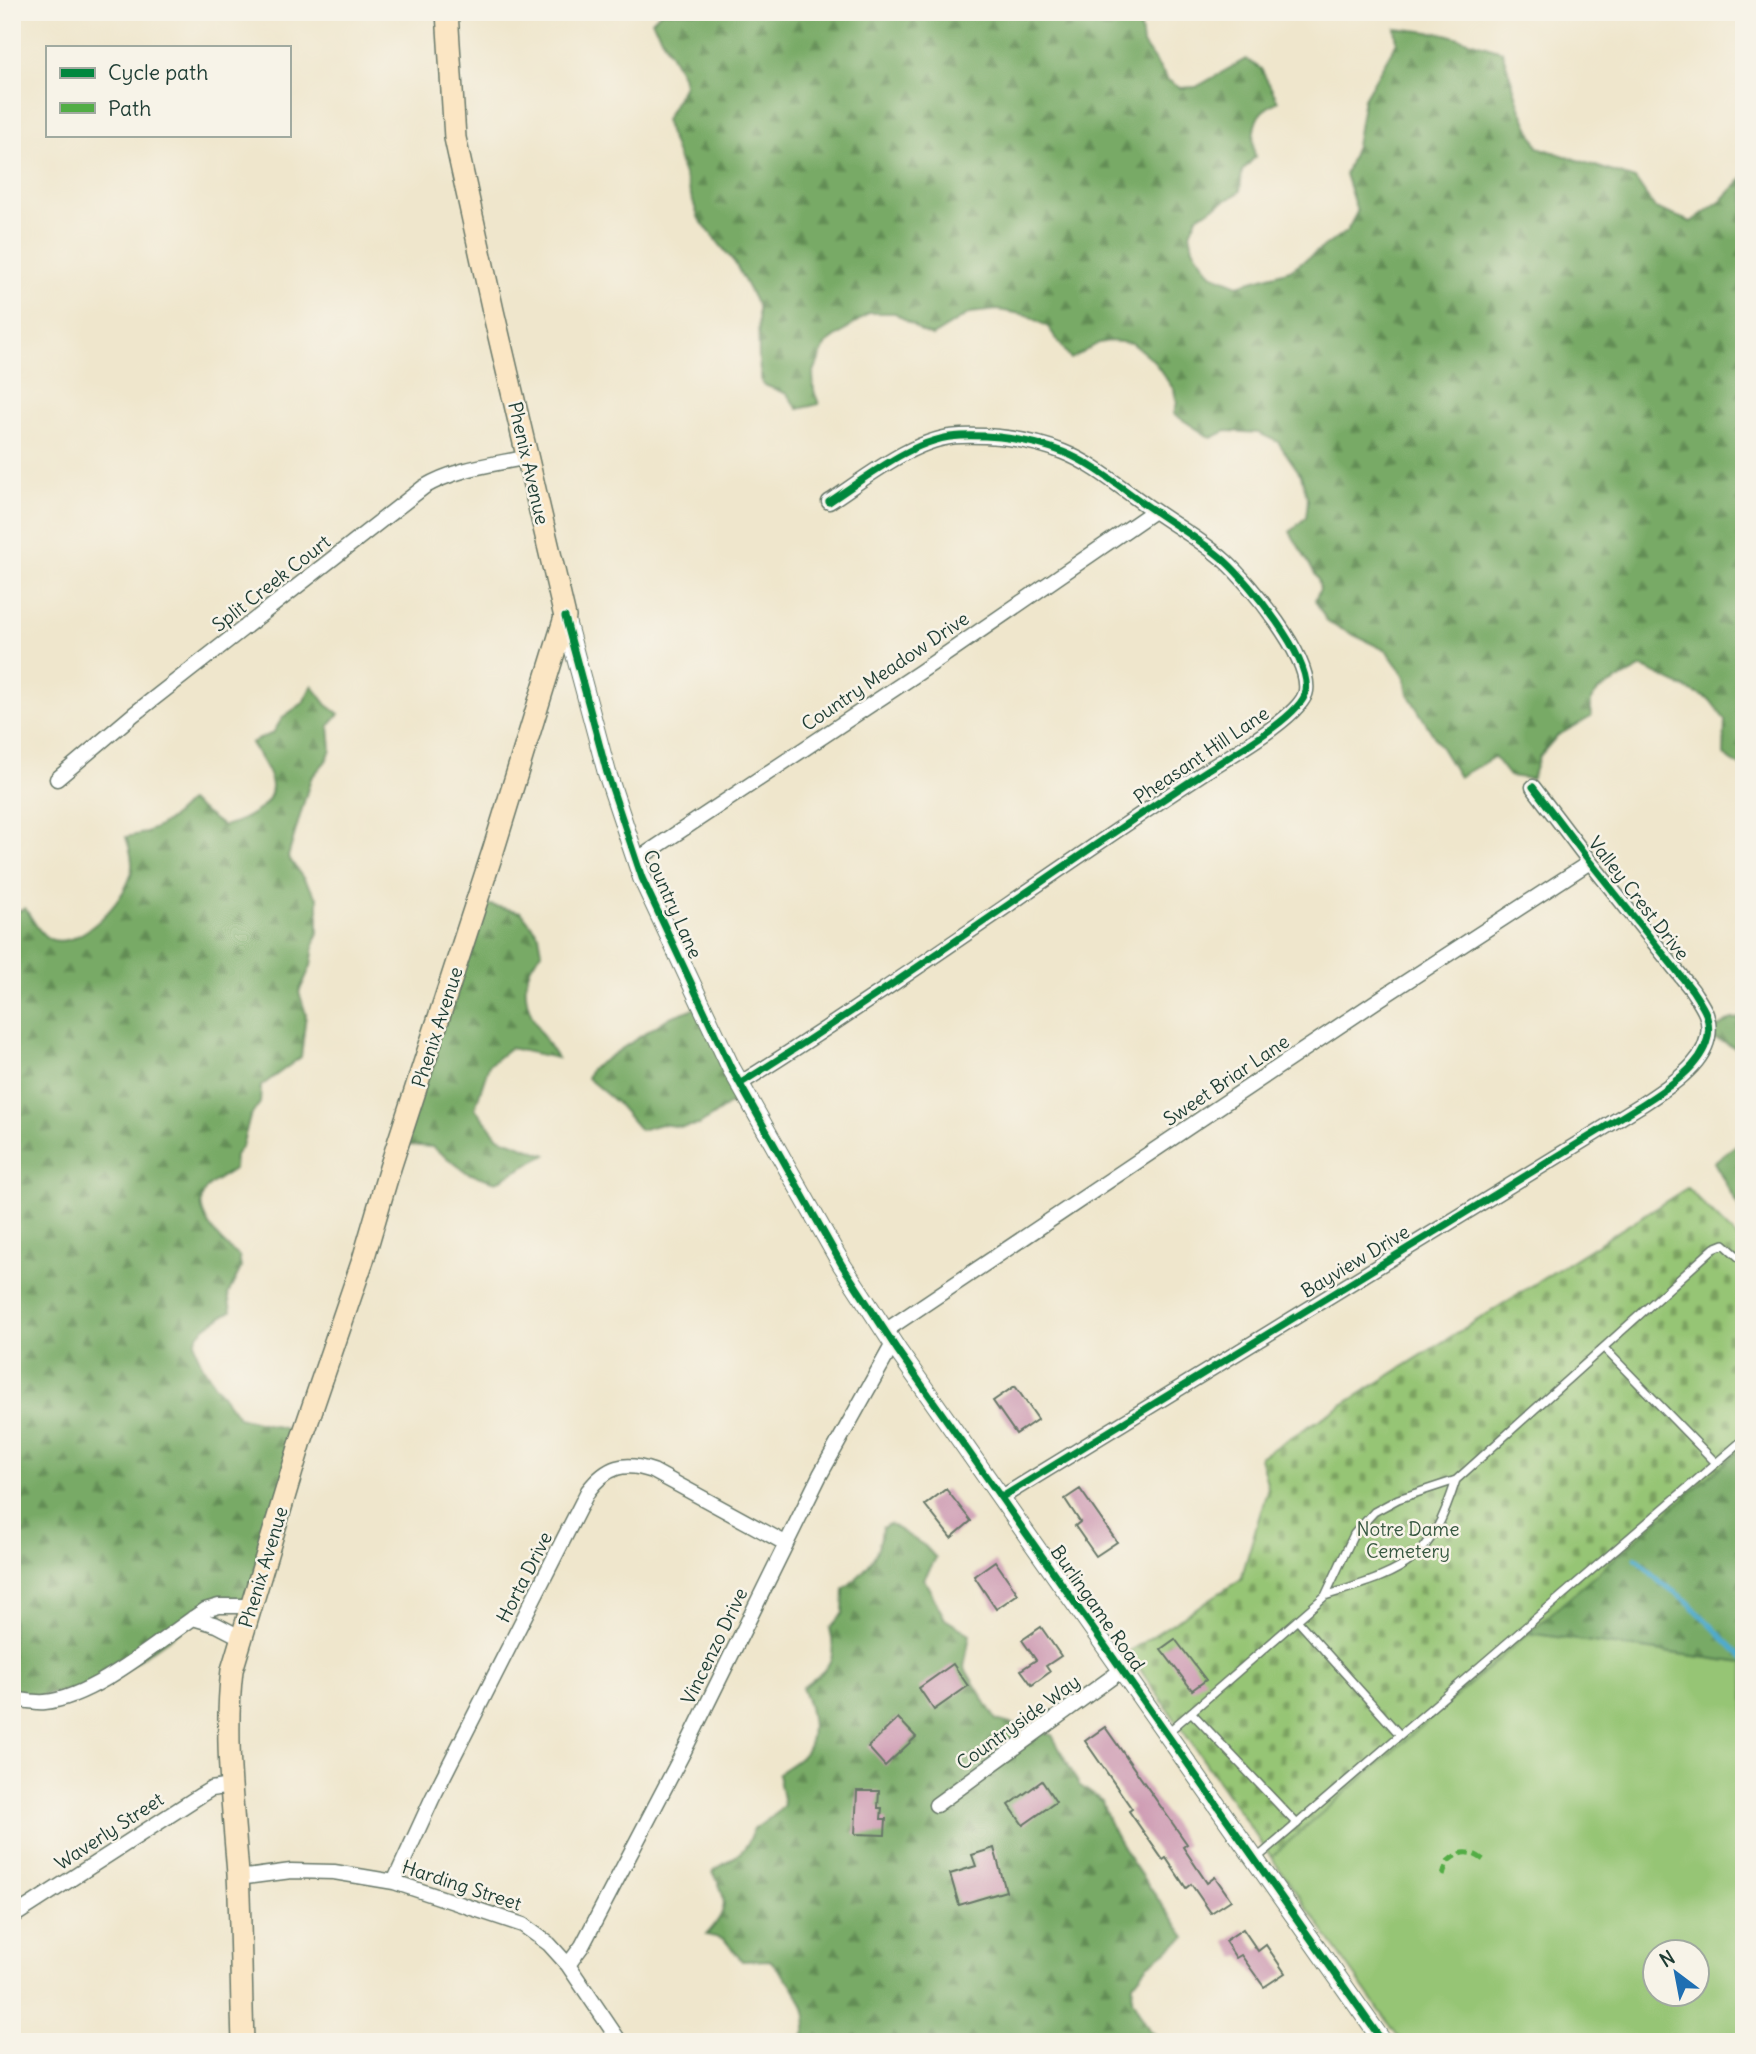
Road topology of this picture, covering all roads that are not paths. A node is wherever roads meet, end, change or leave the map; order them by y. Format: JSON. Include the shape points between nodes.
{"nodes":[{"id":1,"x":447,"y":12,"type":"edge"},
{"id":2,"x":528,"y":457,"type":"junction"},
{"id":3,"x":829,"y":502,"type":"dead end"},
{"id":4,"x":1154,"y":511,"type":"junction"},
{"id":5,"x":565,"y":617,"type":"junction"},
{"id":6,"x":57,"y":779,"type":"dead end"},
{"id":7,"x":1533,"y":787,"type":"dead end"},
{"id":8,"x":635,"y":861,"type":"junction"},
{"id":9,"x":1590,"y":862,"type":"junction"},
{"id":10,"x":1708,"y":1035,"type":"joint"},
{"id":11,"x":741,"y":1083,"type":"junction"},
{"id":12,"x":797,"y":1186,"type":"joint"},
{"id":13,"x":1744,"y":1262,"type":"edge"},
{"id":14,"x":889,"y":1338,"type":"junction"},
{"id":15,"x":1604,"y":1348,"type":"junction"},
{"id":16,"x":1744,"y":1439,"type":"edge"},
{"id":17,"x":1716,"y":1463,"type":"junction"},
{"id":18,"x":1456,"y":1480,"type":"junction"},
{"id":19,"x":1002,"y":1497,"type":"junction"},
{"id":20,"x":785,"y":1543,"type":"junction"},
{"id":21,"x":1325,"y":1596,"type":"junction"},
{"id":22,"x":251,"y":1606,"type":"junction"},
{"id":23,"x":193,"y":1618,"type":"junction"},
{"id":24,"x":1297,"y":1620,"type":"junction"},
{"id":25,"x":242,"y":1638,"type":"junction"},
{"id":26,"x":1122,"y":1670,"type":"junction"},
{"id":27,"x":12,"y":1699,"type":"edge"},
{"id":28,"x":1191,"y":1712,"type":"junction"},
{"id":29,"x":1167,"y":1733,"type":"junction"},
{"id":30,"x":1399,"y":1735,"type":"junction"},
{"id":31,"x":230,"y":1786,"type":"junction"},
{"id":32,"x":936,"y":1805,"type":"dead end"},
{"id":33,"x":1297,"y":1824,"type":"junction"},
{"id":34,"x":1256,"y":1860,"type":"junction"},
{"id":35,"x":238,"y":1878,"type":"junction"},
{"id":36,"x":394,"y":1882,"type":"junction"},
{"id":37,"x":12,"y":1917,"type":"edge"},
{"id":38,"x":568,"y":1965,"type":"junction"},
{"id":39,"x":243,"y":2042,"type":"edge"},
{"id":40,"x":620,"y":2042,"type":"edge"},
{"id":41,"x":1384,"y":2042,"type":"edge"}],
"edges":[{"from":1,"to":2,"type":"main road","name":"Phenix Avenue","via":[[455,138]]},
{"from":2,"to":5,"type":"main road","name":"Phenix Avenue"},
{"from":2,"to":6,"type":"street","name":"Split Creek Court","via":[[461,470],[424,487]]},
{"from":3,"to":4,"type":"street","name":"Pheasant Hill Lane","via":[[925,442],[982,436],[1010,437],[1066,454]]},
{"from":4,"to":8,"type":"street","name":"Country Meadow Drive"},
{"from":4,"to":11,"type":"street","name":"Pheasant Hill Lane","via":[[1224,560],[1281,627],[1303,667],[1307,692],[1298,705],[1273,728]]},
{"from":5,"to":8,"type":"street","name":"Country Lane"},
{"from":5,"to":22,"type":"main road","name":"Phenix Avenue"},
{"from":7,"to":9,"type":"street","name":"Valley Crest Drive"},
{"from":8,"to":11,"type":"street","name":"Country Lane"},
{"from":9,"to":10,"type":"street","name":"Valley Crest Drive","via":[[1692,990],[1706,1012]]},
{"from":9,"to":14,"type":"street","name":"Sweet Briar Lane","via":[[1378,1000]]},
{"from":10,"to":19,"type":"street","name":"Bayview Drive","via":[[1693,1065],[1641,1105]]},
{"from":11,"to":12,"type":"street","name":"Country Lane"},
{"from":12,"to":14,"type":"street","name":"Burlingame Road"},
{"from":13,"to":15,"type":"lane","via":[[1724,1244],[1714,1248]]},
{"from":14,"to":19,"type":"street","name":"Burlingame Road"},
{"from":14,"to":20,"type":"street","name":"Vincenzo Drive"},
{"from":15,"to":17,"type":"lane"},
{"from":15,"to":18,"type":"lane"},
{"from":16,"to":17,"type":"lane"},
{"from":17,"to":30,"type":"lane"},
{"from":18,"to":21,"type":"lane","via":[[1374,1512],[1353,1534]]},
{"from":18,"to":21,"type":"lane","via":[[1439,1527],[1420,1554],[1398,1569]]},
{"from":19,"to":26,"type":"street","name":"Burlingame Road"},
{"from":20,"to":36,"type":"street","name":"Horta Drive","via":[[653,1471],[632,1465],[598,1478]]},
{"from":20,"to":38,"type":"street","name":"Vincenzo Drive","via":[[685,1749]]},
{"from":21,"to":24,"type":"lane"},
{"from":22,"to":23,"type":"street","via":[[219,1606]]},
{"from":22,"to":25,"type":"main road","name":"Phenix Avenue"},
{"from":23,"to":25,"type":"street"},
{"from":23,"to":27,"type":"street","via":[[112,1674],[73,1694],[41,1702]]},
{"from":24,"to":28,"type":"lane"},
{"from":24,"to":30,"type":"lane"},
{"from":25,"to":31,"type":"main road","name":"Phenix Avenue","via":[[229,1701]]},
{"from":26,"to":29,"type":"street","name":"Burlingame Road"},
{"from":26,"to":32,"type":"street","name":"Countryside Way"},
{"from":28,"to":29,"type":"lane"},
{"from":28,"to":33,"type":"lane"},
{"from":29,"to":34,"type":"street","name":"Burlingame Road"},
{"from":30,"to":33,"type":"lane"},
{"from":31,"to":35,"type":"main road","name":"Phenix Avenue"},
{"from":31,"to":37,"type":"street","name":"Waverly Street","via":[[201,1794]]},
{"from":33,"to":34,"type":"lane"},
{"from":34,"to":41,"type":"street","name":"Burlingame Road"},
{"from":35,"to":36,"type":"street","name":"Harding Street","via":[[291,1871],[334,1872]]},
{"from":35,"to":39,"type":"main road","name":"Phenix Avenue"},
{"from":36,"to":38,"type":"street","name":"Harding Street","via":[[523,1925]]},
{"from":38,"to":40,"type":"street","name":"Harding Street"}]}
